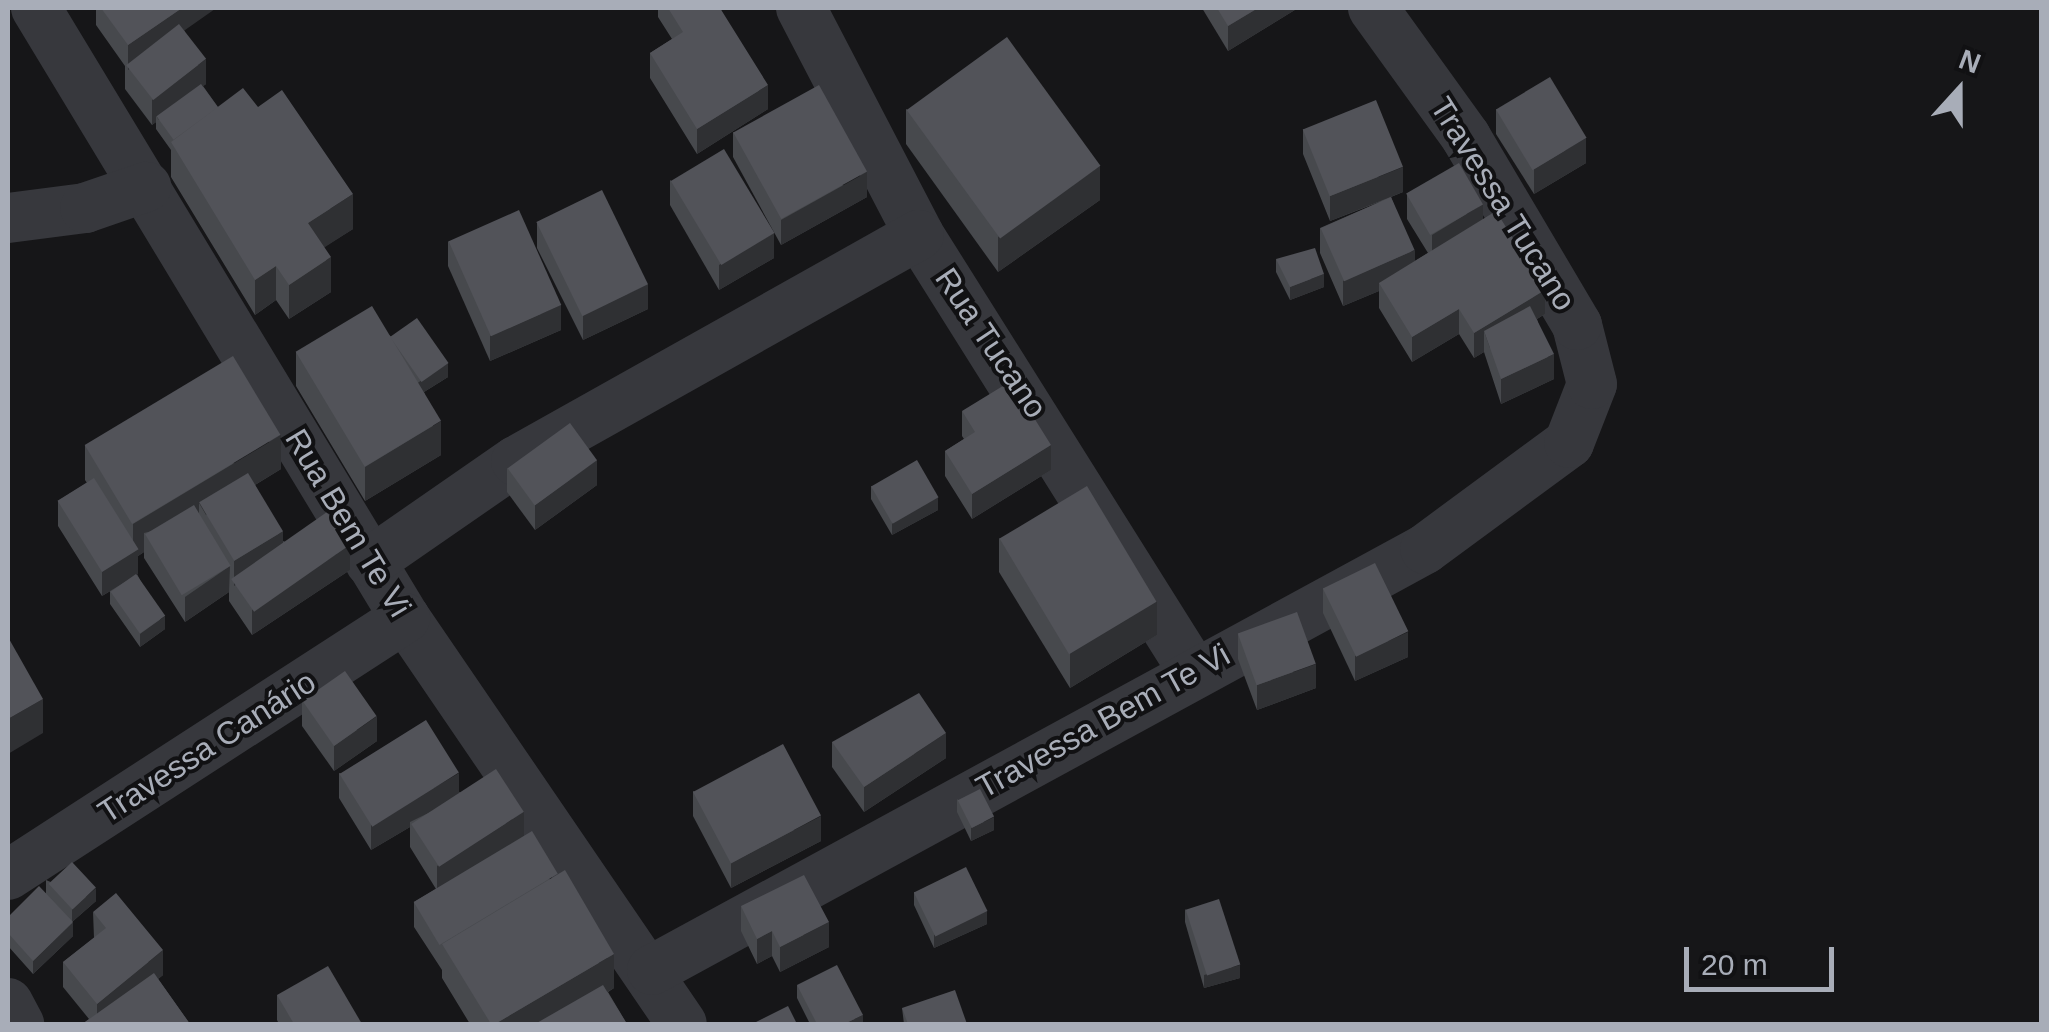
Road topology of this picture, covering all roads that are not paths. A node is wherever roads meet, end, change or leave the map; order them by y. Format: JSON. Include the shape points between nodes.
{"nodes":[{"id":1,"x":36,"y":8,"type":"edge"},
{"id":2,"x":801,"y":8,"type":"edge"},
{"id":3,"x":1373,"y":8,"type":"edge"},
{"id":4,"x":146,"y":187,"type":"junction"},
{"id":5,"x":8,"y":218,"type":"edge"},
{"id":6,"x":919,"y":235,"type":"junction"},
{"id":7,"x":1549,"y":464,"type":"joint"},
{"id":8,"x":370,"y":562,"type":"junction"},
{"id":9,"x":405,"y":618,"type":"junction"},
{"id":10,"x":1193,"y":671,"type":"junction"},
{"id":11,"x":8,"y":875,"type":"edge"},
{"id":12,"x":652,"y":970,"type":"junction"},
{"id":13,"x":8,"y":1003,"type":"edge"},
{"id":14,"x":19,"y":1024,"type":"edge"},
{"id":15,"x":682,"y":1024,"type":"edge"}],
"edges":[{"from":1,"to":4,"type":"street","name":"Rua Bem Te Vi"},
{"from":2,"to":6,"type":"street","name":"Rua Tucano"},
{"from":3,"to":7,"type":"street","name":"Travessa Tucano","via":[[1466,137],[1577,325],[1592,384],[1569,443]]},
{"from":4,"to":5,"type":"street","via":[[85,208]]},
{"from":4,"to":8,"type":"street","name":"Rua Bem Te Vi"},
{"from":6,"to":8,"type":"street","via":[[516,461]]},
{"from":6,"to":10,"type":"street","name":"Rua Tucano"},
{"from":7,"to":10,"type":"street","name":"Travessa Bem Te Vi","via":[[1425,549]]},
{"from":8,"to":9,"type":"street","name":"Rua Bem Te Vi"},
{"from":9,"to":11,"type":"street","name":"Travessa Canário"},
{"from":9,"to":12,"type":"street","name":"Rua Bem Te Vi"},
{"from":10,"to":12,"type":"street","name":"Travessa Bem Te Vi"},
{"from":12,"to":15,"type":"street","name":"Rua Bem Te Vi"},
{"from":13,"to":14,"type":"street"}]}
